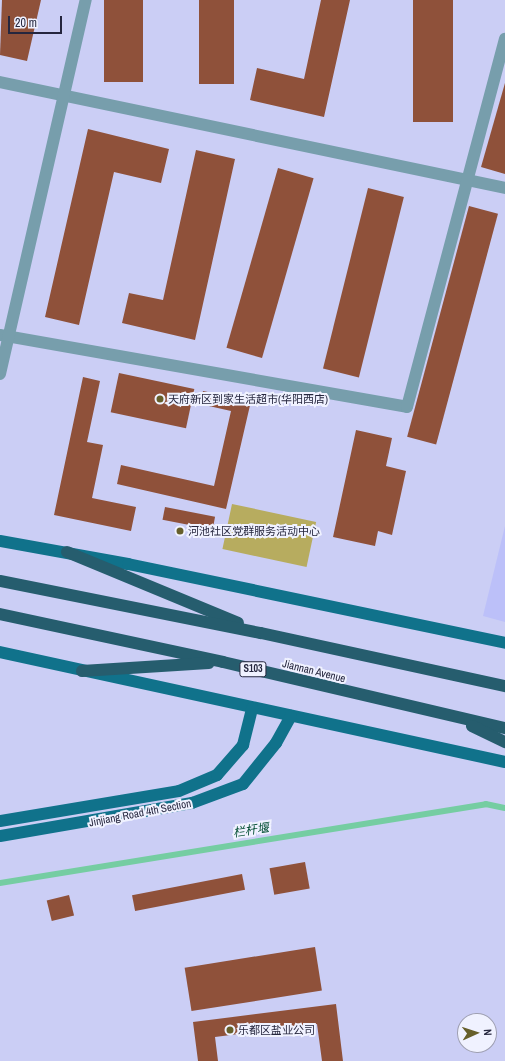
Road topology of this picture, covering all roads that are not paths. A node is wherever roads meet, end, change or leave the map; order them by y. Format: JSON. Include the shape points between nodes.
{"nodes":[{"id":1,"x":86,"y":0,"type":"edge"},
{"id":2,"x":505,"y":39,"type":"edge"},
{"id":3,"x":0,"y":82,"type":"edge"},
{"id":4,"x":64,"y":96,"type":"junction"},
{"id":5,"x":468,"y":180,"type":"junction"},
{"id":6,"x":505,"y":188,"type":"edge"},
{"id":7,"x":4,"y":335,"type":"edge"},
{"id":8,"x":0,"y":374,"type":"edge"},
{"id":9,"x":0,"y":541,"type":"edge"},
{"id":10,"x":67,"y":552,"type":"junction"},
{"id":11,"x":0,"y":581,"type":"edge"},
{"id":12,"x":0,"y":614,"type":"edge"},
{"id":13,"x":261,"y":633,"type":"junction"},
{"id":14,"x":505,"y":643,"type":"edge"},
{"id":15,"x":0,"y":652,"type":"edge"},
{"id":16,"x":223,"y":662,"type":"junction"},
{"id":17,"x":82,"y":671,"type":"junction"},
{"id":18,"x":502,"y":685,"type":"edge"},
{"id":19,"x":252,"y":708,"type":"junction"},
{"id":20,"x":291,"y":716,"type":"junction"},
{"id":21,"x":456,"y":719,"type":"junction"},
{"id":22,"x":505,"y":728,"type":"edge"},
{"id":23,"x":505,"y":742,"type":"edge"},
{"id":24,"x":505,"y":762,"type":"edge"},
{"id":25,"x":0,"y":820,"type":"edge"},
{"id":26,"x":0,"y":836,"type":"edge"}],
"edges":[{"from":1,"to":4,"type":"street"},
{"from":2,"to":5,"type":"street"},
{"from":3,"to":4,"type":"street"},
{"from":4,"to":5,"type":"street"},
{"from":4,"to":7,"type":"street"},
{"from":5,"to":6,"type":"street"},
{"from":5,"to":7,"type":"street","via":[[407,407]]},
{"from":7,"to":8,"type":"street"},
{"from":9,"to":10,"type":"main road"},
{"from":10,"to":13,"type":"highway"},
{"from":10,"to":14,"type":"main road"},
{"from":11,"to":13,"type":"highway"},
{"from":12,"to":16,"type":"highway","name":"Jiannan Avenue","number":"S103"},
{"from":13,"to":18,"type":"highway"},
{"from":15,"to":17,"type":"main road"},
{"from":16,"to":17,"type":"highway"},
{"from":16,"to":21,"type":"highway","name":"Jiannan Avenue","number":"S103"},
{"from":17,"to":19,"type":"main road"},
{"from":19,"to":20,"type":"main road"},
{"from":19,"to":25,"type":"main road","name":"Jinjiang Road 4th Section","via":[[243,745],[217,775],[179,791]]},
{"from":20,"to":24,"type":"main road"},
{"from":20,"to":26,"type":"main road","name":"Jinjiang Road 4th Section","via":[[276,743],[243,784],[192,804]]},
{"from":21,"to":22,"type":"highway","name":"Jiannan Avenue","number":"S103"},
{"from":21,"to":23,"type":"highway"}]}
